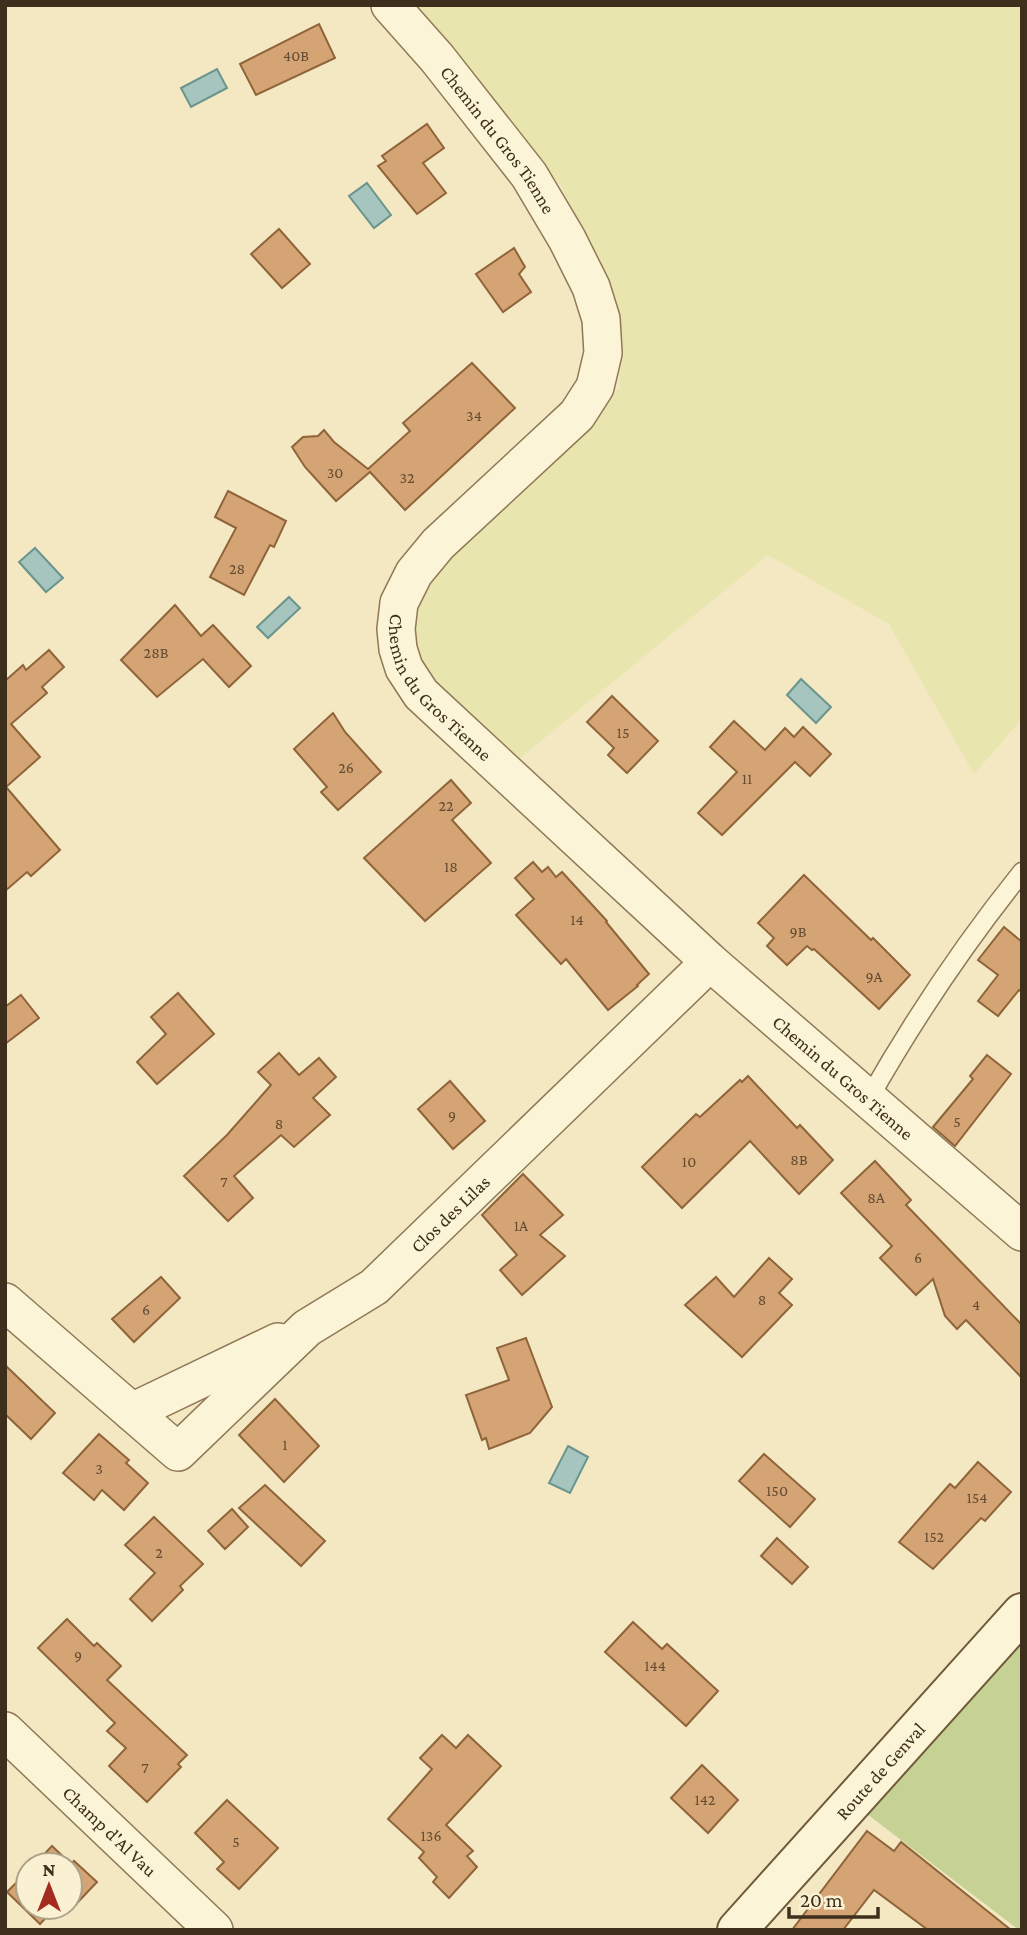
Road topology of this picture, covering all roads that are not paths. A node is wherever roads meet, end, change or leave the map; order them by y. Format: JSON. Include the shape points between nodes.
{"nodes":[{"id":1,"x":390,"y":5,"type":"edge"},
{"id":2,"x":1022,"y":872,"type":"edge"},
{"id":3,"x":710,"y":962,"type":"junction"},
{"id":4,"x":868,"y":1100,"type":"junction"},
{"id":5,"x":1022,"y":1232,"type":"edge"},
{"id":6,"x":5,"y":1302,"type":"edge"},
{"id":7,"x":307,"y":1328,"type":"junction"},
{"id":8,"x":132,"y":1412,"type":"junction"},
{"id":9,"x":1022,"y":1613,"type":"edge"},
{"id":10,"x":5,"y":1731,"type":"edge"},
{"id":11,"x":214,"y":1930,"type":"edge"},
{"id":12,"x":737,"y":1930,"type":"edge"}],
"edges":[{"from":1,"to":3,"type":"street","name":"Chemin du Gros Tienne","via":[[529,175],[591,287],[601,319],[603,353],[595,387],[578,415],[438,544],[414,573],[399,603],[396,629],[404,668],[421,694]]},
{"from":2,"to":4,"type":"lane","via":[[918,1014]]},
{"from":3,"to":4,"type":"street","name":"Chemin du Gros Tienne"},
{"from":3,"to":7,"type":"street","name":"Clos des Lilas","via":[[374,1287]]},
{"from":4,"to":5,"type":"street","name":"Chemin du Gros Tienne"},
{"from":6,"to":8,"type":"street"},
{"from":7,"to":8,"type":"street"},
{"from":7,"to":8,"type":"street","name":"Clos des Lilas","via":[[178,1452]]},
{"from":9,"to":12,"type":"main road","name":"Route de Genval"},
{"from":10,"to":11,"type":"street","name":"Champ d'Al Vau"}]}
